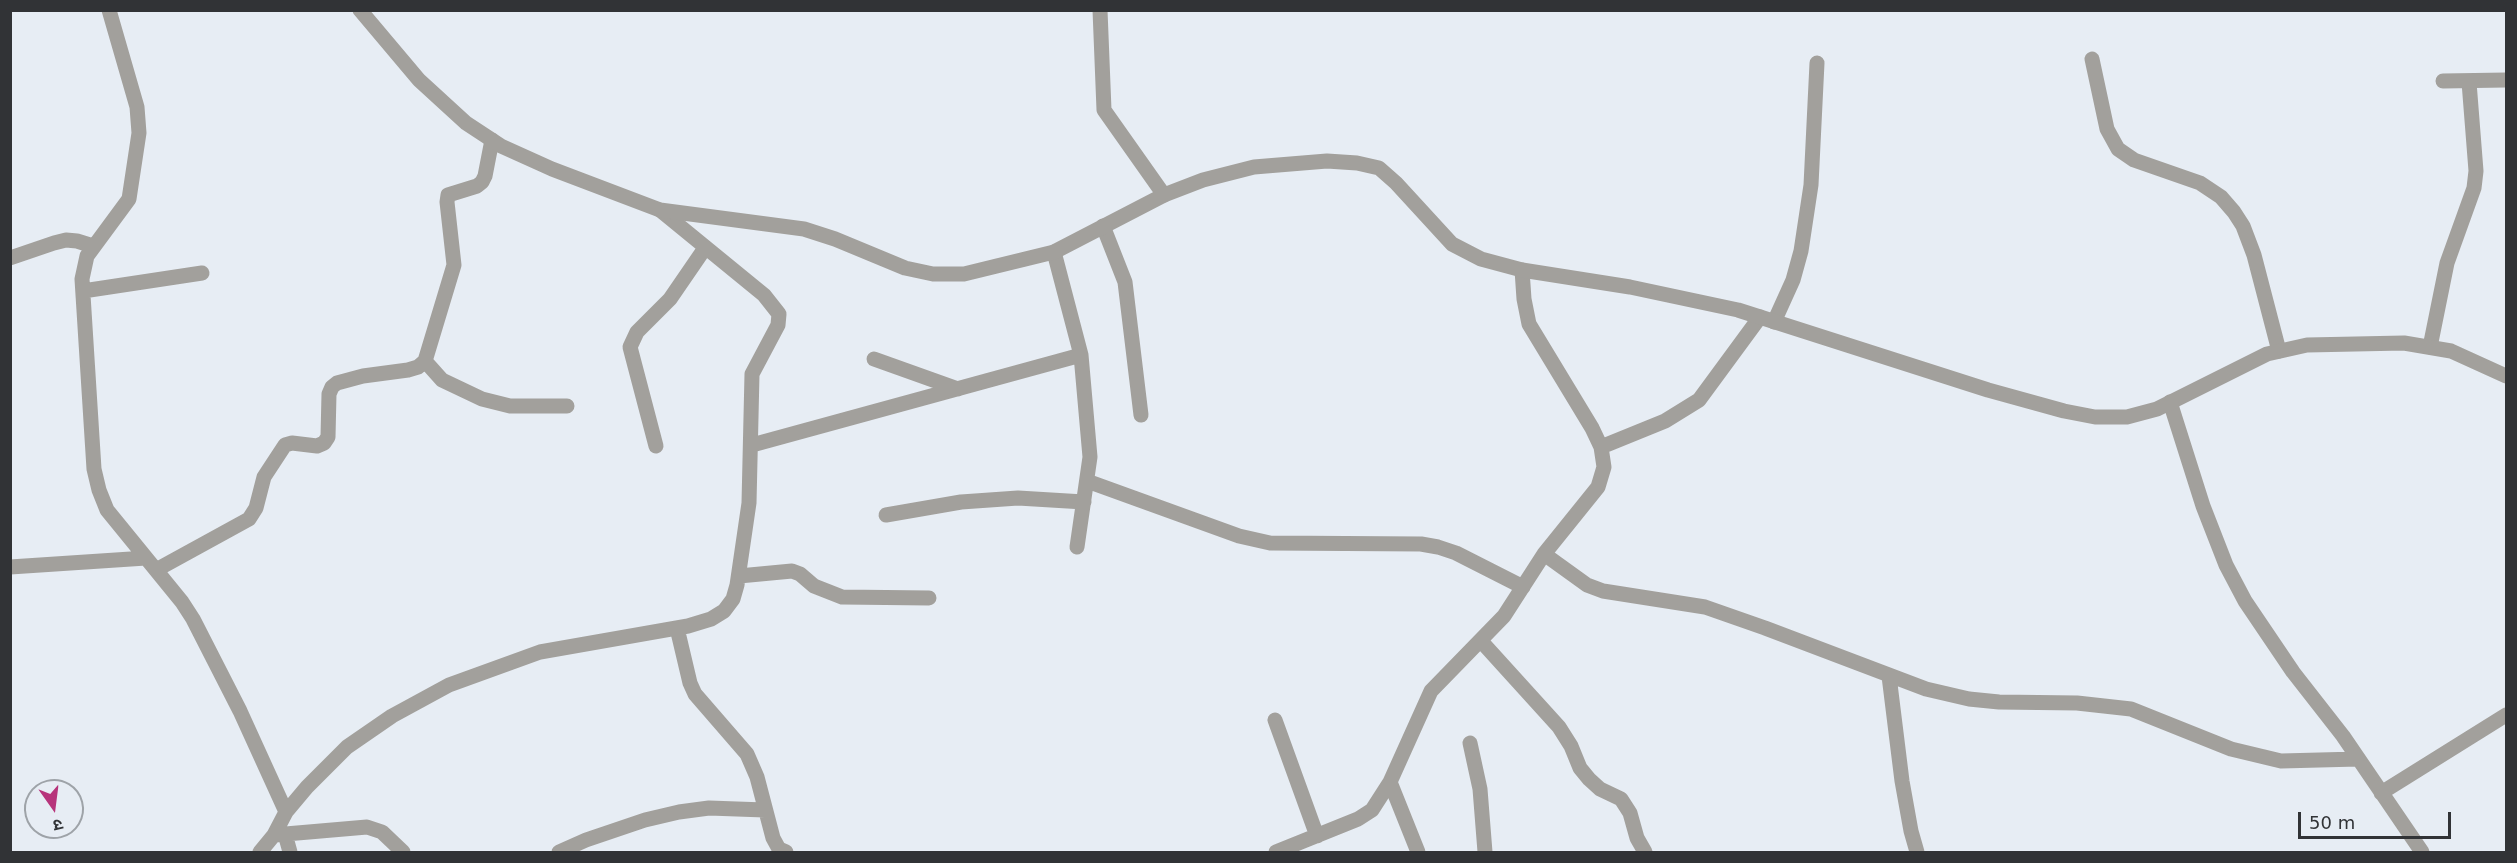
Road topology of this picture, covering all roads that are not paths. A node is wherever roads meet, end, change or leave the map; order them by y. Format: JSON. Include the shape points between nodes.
{"nodes":[{"id":1,"x":109,"y":10,"type":"edge"},
{"id":2,"x":360,"y":10,"type":"edge"},
{"id":3,"x":1101,"y":10,"type":"edge"},
{"id":4,"x":2092,"y":59,"type":"dead end"},
{"id":5,"x":1817,"y":63,"type":"dead end"},
{"id":6,"x":2506,"y":80,"type":"edge"},
{"id":7,"x":2443,"y":81,"type":"dead end"},
{"id":8,"x":2469,"y":82,"type":"junction"},
{"id":9,"x":492,"y":140,"type":"junction"},
{"id":10,"x":1164,"y":195,"type":"junction"},
{"id":11,"x":660,"y":210,"type":"junction"},
{"id":12,"x":1103,"y":226,"type":"junction"},
{"id":13,"x":93,"y":246,"type":"junction"},
{"id":14,"x":705,"y":248,"type":"junction"},
{"id":15,"x":1054,"y":252,"type":"junction"},
{"id":16,"x":10,"y":258,"type":"edge"},
{"id":17,"x":1522,"y":270,"type":"junction"},
{"id":18,"x":202,"y":273,"type":"dead end"},
{"id":19,"x":83,"y":291,"type":"junction"},
{"id":20,"x":1767,"y":319,"type":"junction"},
{"id":21,"x":2430,"y":347,"type":"junction"},
{"id":22,"x":2279,"y":351,"type":"junction"},
{"id":23,"x":1081,"y":356,"type":"junction"},
{"id":24,"x":874,"y":359,"type":"dead end"},
{"id":25,"x":425,"y":361,"type":"junction"},
{"id":26,"x":2506,"y":376,"type":"edge"},
{"id":27,"x":958,"y":389,"type":"junction"},
{"id":28,"x":2170,"y":402,"type":"junction"},
{"id":29,"x":567,"y":406,"type":"dead end"},
{"id":30,"x":1141,"y":415,"type":"dead end"},
{"id":31,"x":752,"y":445,"type":"junction"},
{"id":32,"x":656,"y":446,"type":"dead end"},
{"id":33,"x":1601,"y":447,"type":"junction"},
{"id":34,"x":1087,"y":481,"type":"junction"},
{"id":35,"x":1084,"y":502,"type":"junction"},
{"id":36,"x":886,"y":515,"type":"dead end"},
{"id":37,"x":1077,"y":547,"type":"dead end"},
{"id":38,"x":1545,"y":554,"type":"junction"},
{"id":39,"x":146,"y":558,"type":"junction"},
{"id":40,"x":13,"y":567,"type":"edge"},
{"id":41,"x":156,"y":570,"type":"junction"},
{"id":42,"x":739,"y":576,"type":"junction"},
{"id":43,"x":1523,"y":587,"type":"junction"},
{"id":44,"x":929,"y":598,"type":"dead end"},
{"id":45,"x":677,"y":628,"type":"junction"},
{"id":46,"x":1481,"y":641,"type":"junction"},
{"id":47,"x":1889,"y":676,"type":"junction"},
{"id":48,"x":2506,"y":715,"type":"edge"},
{"id":49,"x":1275,"y":720,"type":"dead end"},
{"id":50,"x":1470,"y":743,"type":"dead end"},
{"id":51,"x":2358,"y":759,"type":"junction"},
{"id":52,"x":1390,"y":782,"type":"junction"},
{"id":53,"x":2381,"y":793,"type":"junction"},
{"id":54,"x":765,"y":810,"type":"junction"},
{"id":55,"x":286,"y":812,"type":"junction"},
{"id":56,"x":279,"y":834,"type":"junction"},
{"id":57,"x":1309,"y":843,"type":"edge"},
{"id":58,"x":260,"y":852,"type":"edge"},
{"id":59,"x":290,"y":852,"type":"edge"},
{"id":60,"x":403,"y":852,"type":"edge"},
{"id":61,"x":559,"y":852,"type":"edge"},
{"id":62,"x":786,"y":852,"type":"edge"},
{"id":63,"x":1276,"y":852,"type":"edge"},
{"id":64,"x":1418,"y":852,"type":"edge"},
{"id":65,"x":1485,"y":852,"type":"edge"},
{"id":66,"x":1646,"y":852,"type":"edge"},
{"id":67,"x":1917,"y":852,"type":"edge"},
{"id":68,"x":2422,"y":852,"type":"edge"}],
"edges":[{"from":1,"to":13,"type":"street","via":[[137,107],[139,133],[129,199]]},
{"from":2,"to":9,"type":"street","via":[[438,99]]},
{"from":3,"to":10,"type":"street","via":[[1104,110]]},
{"from":4,"to":22,"type":"street","via":[[2107,129],[2118,149],[2134,160],[2200,183],[2221,197],[2243,226]]},
{"from":5,"to":20,"type":"street","via":[[1811,185],[1801,251],[1793,280]]},
{"from":6,"to":8,"type":"street"},
{"from":7,"to":8,"type":"street"},
{"from":8,"to":21,"type":"street","via":[[2474,188],[2447,263]]},
{"from":9,"to":11,"type":"street","via":[[552,170]]},
{"from":9,"to":25,"type":"street","via":[[482,182],[448,195],[454,265]]},
{"from":10,"to":12,"type":"street"},
{"from":10,"to":17,"type":"street","via":[[1254,167],[1327,161],[1357,163],[1378,168],[1396,183],[1452,244],[1481,259]]},
{"from":11,"to":14,"type":"street"},
{"from":11,"to":15,"type":"street","via":[[804,230],[905,268],[933,274],[964,274]]},
{"from":12,"to":15,"type":"street"},
{"from":12,"to":30,"type":"street","via":[[1125,282]]},
{"from":13,"to":16,"type":"street","via":[[66,240]]},
{"from":13,"to":19,"type":"street","via":[[84,267]]},
{"from":14,"to":31,"type":"street","via":[[764,295],[778,314],[778,325],[752,374]]},
{"from":14,"to":32,"type":"street","via":[[669,298],[637,332],[630,347]]},
{"from":15,"to":23,"type":"street"},
{"from":17,"to":20,"type":"street","via":[[1630,287]]},
{"from":17,"to":33,"type":"street","via":[[1529,324]]},
{"from":18,"to":19,"type":"street"},
{"from":19,"to":39,"type":"street","via":[[96,480],[107,510]]},
{"from":20,"to":28,"type":"street","via":[[2064,411],[2127,417]]},
{"from":20,"to":33,"type":"street","via":[[1699,400],[1665,421]]},
{"from":21,"to":22,"type":"street","via":[[2349,343]]},
{"from":21,"to":26,"type":"street","via":[[2451,351]]},
{"from":22,"to":28,"type":"street"},
{"from":23,"to":27,"type":"street"},
{"from":23,"to":34,"type":"street","via":[[1090,457]]},
{"from":24,"to":27,"type":"street"},
{"from":25,"to":29,"type":"street","via":[[442,381],[482,399],[510,406]]},
{"from":25,"to":41,"type":"street","via":[[408,370],[337,383],[330,394],[328,437],[324,443],[285,445],[264,477],[249,519]]},
{"from":27,"to":31,"type":"street"},
{"from":28,"to":51,"type":"street","via":[[2226,566],[2267,636]]},
{"from":31,"to":42,"type":"street"},
{"from":33,"to":38,"type":"street","via":[[1604,467],[1598,487]]},
{"from":34,"to":35,"type":"street"},
{"from":34,"to":43,"type":"street","via":[[1239,536],[1270,543],[1438,547]]},
{"from":35,"to":36,"type":"street","via":[[1018,498],[961,502]]},
{"from":35,"to":37,"type":"street"},
{"from":38,"to":43,"type":"street"},
{"from":38,"to":47,"type":"street","via":[[1587,585],[1603,591],[1705,607]]},
{"from":39,"to":40,"type":"street"},
{"from":39,"to":41,"type":"street"},
{"from":41,"to":55,"type":"street","via":[[193,619]]},
{"from":42,"to":44,"type":"street","via":[[792,571],[814,586],[842,597]]},
{"from":42,"to":45,"type":"street","via":[[733,599],[724,611],[711,619]]},
{"from":43,"to":46,"type":"street"},
{"from":45,"to":54,"type":"street","via":[[695,694],[747,754]]},
{"from":45,"to":55,"type":"street","via":[[540,652],[449,685],[392,716],[347,747]]},
{"from":46,"to":52,"type":"street","via":[[1431,691]]},
{"from":46,"to":66,"type":"street","via":[[1559,728],[1589,779],[1621,799]]},
{"from":47,"to":51,"type":"street","via":[[1969,699],[2131,709],[2261,757],[2302,762]]},
{"from":47,"to":67,"type":"street","via":[[1902,781]]},
{"from":48,"to":53,"type":"street"},
{"from":49,"to":57,"type":"street"},
{"from":50,"to":65,"type":"street","via":[[1480,789]]},
{"from":51,"to":53,"type":"street"},
{"from":52,"to":57,"type":"street","via":[[1372,810]]},
{"from":52,"to":64,"type":"street"},
{"from":53,"to":68,"type":"street"},
{"from":54,"to":61,"type":"street","via":[[709,808],[679,812],[645,820]]},
{"from":54,"to":62,"type":"street","via":[[772,838]]},
{"from":55,"to":56,"type":"street"},
{"from":56,"to":58,"type":"street"},
{"from":56,"to":59,"type":"street"},
{"from":56,"to":60,"type":"street","via":[[367,827],[382,832]]},
{"from":57,"to":63,"type":"street"}]}
